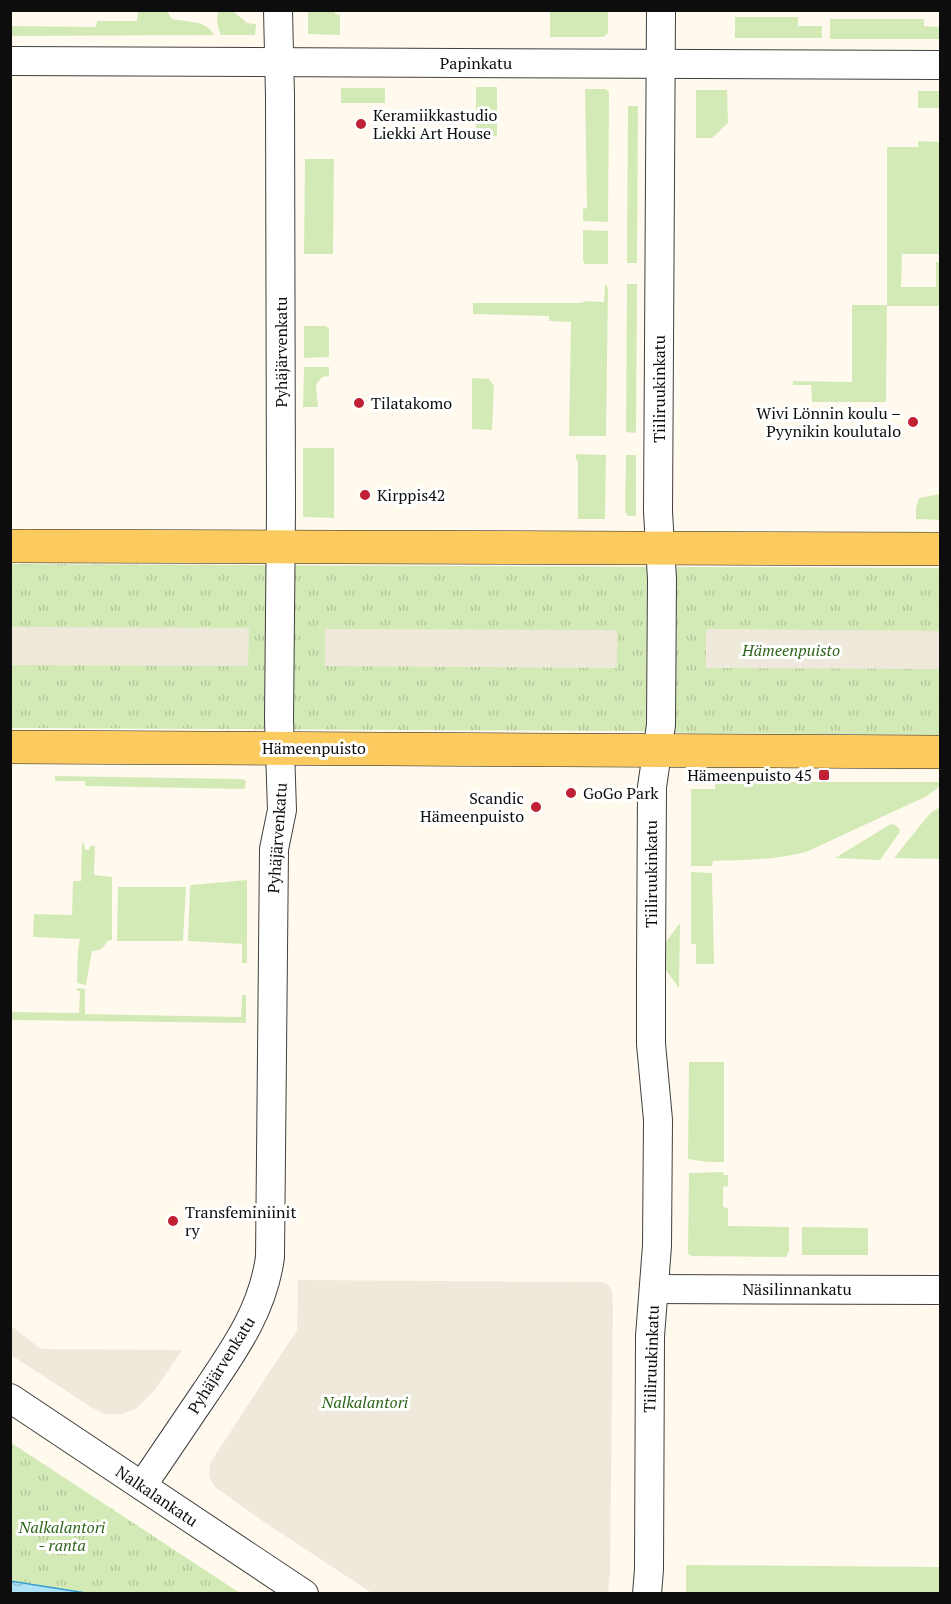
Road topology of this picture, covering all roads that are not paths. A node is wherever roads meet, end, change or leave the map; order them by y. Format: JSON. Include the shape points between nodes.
{"nodes":[{"id":1,"x":278,"y":10,"type":"edge"},
{"id":2,"x":661,"y":10,"type":"edge"},
{"id":3,"x":10,"y":61,"type":"edge"},
{"id":4,"x":279,"y":62,"type":"junction"},
{"id":5,"x":660,"y":63,"type":"junction"},
{"id":6,"x":940,"y":65,"type":"edge"},
{"id":7,"x":10,"y":546,"type":"edge"},
{"id":8,"x":281,"y":548,"type":"junction"},
{"id":9,"x":660,"y":549,"type":"junction"},
{"id":10,"x":940,"y":549,"type":"edge"},
{"id":11,"x":10,"y":747,"type":"edge"},
{"id":12,"x":281,"y":748,"type":"junction"},
{"id":13,"x":658,"y":750,"type":"junction"},
{"id":14,"x":940,"y":752,"type":"edge"},
{"id":15,"x":654,"y":1289,"type":"junction"},
{"id":16,"x":940,"y":1290,"type":"edge"},
{"id":17,"x":10,"y":1398,"type":"edge"},
{"id":18,"x":142,"y":1486,"type":"junction"},
{"id":19,"x":304,"y":1593,"type":"edge"},
{"id":20,"x":647,"y":1593,"type":"edge"}],
"edges":[{"from":1,"to":4,"type":"street","name":"Pyhäjärvenkatu"},
{"from":2,"to":5,"type":"street","name":"Tiiliruukinkatu"},
{"from":3,"to":4,"type":"street","name":"Papinkatu"},
{"from":4,"to":5,"type":"street","name":"Papinkatu"},
{"from":4,"to":8,"type":"street","name":"Pyhäjärvenkatu"},
{"from":5,"to":6,"type":"street","name":"Papinkatu"},
{"from":5,"to":9,"type":"street","name":"Tiiliruukinkatu"},
{"from":7,"to":8,"type":"main road"},
{"from":8,"to":9,"type":"main road"},
{"from":8,"to":12,"type":"street","name":"Pyhäjärvenkatu"},
{"from":9,"to":10,"type":"main road"},
{"from":9,"to":13,"type":"street","name":"Tiiliruukinkatu","via":[[662,725]]},
{"from":11,"to":12,"type":"main road","name":"Hämeenpuisto"},
{"from":12,"to":13,"type":"main road","name":"Hämeenpuisto"},
{"from":12,"to":18,"type":"street","name":"Pyhäjärvenkatu","via":[[282,810],[273,849],[270,1257],[264,1290],[223,1366]]},
{"from":13,"to":14,"type":"main road","name":"Hämeenpuisto"},
{"from":13,"to":15,"type":"street","name":"Tiiliruukinkatu","via":[[652,787],[651,1044],[658,1120]]},
{"from":15,"to":16,"type":"street","name":"Näsilinnankatu"},
{"from":15,"to":20,"type":"street","name":"Tiiliruukinkatu"},
{"from":17,"to":18,"type":"street","name":"Nalkalankatu"},
{"from":18,"to":19,"type":"street","name":"Nalkalankatu"}]}
